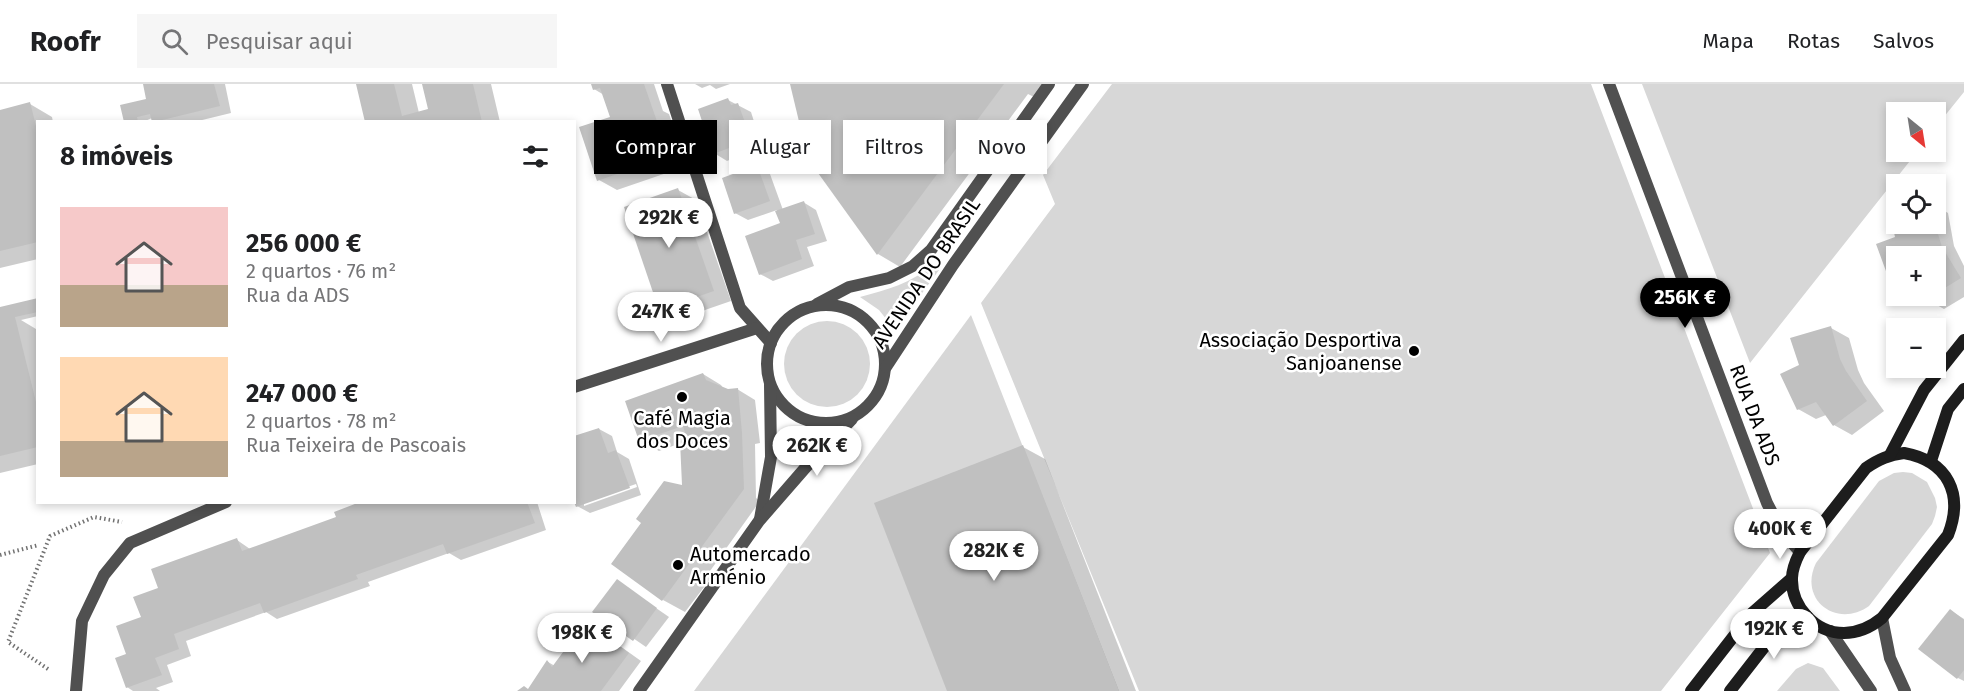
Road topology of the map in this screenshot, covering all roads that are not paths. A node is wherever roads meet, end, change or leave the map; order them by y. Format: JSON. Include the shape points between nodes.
{"nodes":[{"id":1,"x":667,"y":84,"type":"edge"},
{"id":2,"x":1049,"y":84,"type":"edge"},
{"id":3,"x":1083,"y":84,"type":"edge"},
{"id":4,"x":1609,"y":84,"type":"edge"},
{"id":5,"x":813,"y":306,"type":"junction"},
{"id":6,"x":757,"y":328,"type":"junction"},
{"id":7,"x":1964,"y":340,"type":"edge"},
{"id":8,"x":771,"y":343,"type":"junction"},
{"id":9,"x":886,"y":367,"type":"junction"},
{"id":10,"x":770,"y":384,"type":"junction"},
{"id":11,"x":576,"y":386,"type":"edge"},
{"id":12,"x":1964,"y":389,"type":"edge"},
{"id":13,"x":855,"y":416,"type":"junction"},
{"id":14,"x":1890,"y":455,"type":"junction"},
{"id":15,"x":1931,"y":461,"type":"junction"},
{"id":16,"x":221,"y":504,"type":"edge"},
{"id":17,"x":1960,"y":507,"type":"edge"},
{"id":18,"x":759,"y":521,"type":"junction"},
{"id":19,"x":1800,"y":552,"type":"junction"},
{"id":20,"x":1792,"y":578,"type":"junction"},
{"id":21,"x":1807,"y":616,"type":"junction"},
{"id":22,"x":1882,"y":618,"type":"junction"},
{"id":23,"x":1830,"y":631,"type":"junction"},
{"id":24,"x":76,"y":691,"type":"edge"},
{"id":25,"x":639,"y":691,"type":"edge"},
{"id":26,"x":1691,"y":691,"type":"edge"},
{"id":27,"x":1730,"y":691,"type":"edge"},
{"id":28,"x":1871,"y":691,"type":"edge"},
{"id":29,"x":1905,"y":691,"type":"edge"}],
"edges":[{"from":1,"to":6,"type":"street","via":[[740,308]]},
{"from":2,"to":5,"type":"street","name":"AVENIDA DO BRASIL","via":[[931,249],[913,266],[889,278],[849,287]]},
{"from":3,"to":9,"type":"street","name":"AVENIDA DO BRASIL","via":[[953,265]]},
{"from":4,"to":19,"type":"street","name":"RUA DA ADS","via":[[1767,503],[1781,530]]},
{"from":5,"to":8,"type":"street","name":"AVENIDA DO BRASIL","via":[[795,313],[781,325]]},
{"from":5,"to":9,"type":"street","name":"AVENIDA DO BRASIL","via":[[829,304],[858,313],[879,336]]},
{"from":6,"to":8,"type":"street"},
{"from":6,"to":11,"type":"street"},
{"from":7,"to":14,"type":"main road","via":[[1924,390]]},
{"from":8,"to":10,"type":"street","name":"AVENIDA DO BRASIL","via":[[767,363]]},
{"from":9,"to":13,"type":"street","name":"AVENIDA DO BRASIL","via":[[871,404]]},
{"from":10,"to":13,"type":"street","via":[[779,401],[805,420],[836,423]]},
{"from":10,"to":18,"type":"street","name":"AVENIDA DO BRASIL","via":[[771,457]]},
{"from":12,"to":15,"type":"main road","via":[[1948,409]]},
{"from":13,"to":18,"type":"street","name":"AVENIDA DO BRASIL"},
{"from":14,"to":15,"type":"main road","via":[[1904,453]]},
{"from":14,"to":19,"type":"main road","via":[[1866,468]]},
{"from":15,"to":17,"type":"main road","via":[[1950,481]]},
{"from":16,"to":24,"type":"street","via":[[130,543],[104,575],[82,621]]},
{"from":17,"to":22,"type":"main road","via":[[1948,535]]},
{"from":18,"to":25,"type":"street","name":"AVENIDA DO BRASIL"},
{"from":19,"to":20,"type":"main road"},
{"from":20,"to":21,"type":"main road","via":[[1798,605]]},
{"from":20,"to":26,"type":"main road","via":[[1751,614]]},
{"from":21,"to":23,"type":"main road"},
{"from":21,"to":27,"type":"main road","via":[[1772,637]]},
{"from":22,"to":23,"type":"main road","via":[[1858,631]]},
{"from":22,"to":29,"type":"street","via":[[1890,658]]},
{"from":23,"to":28,"type":"street"}]}
